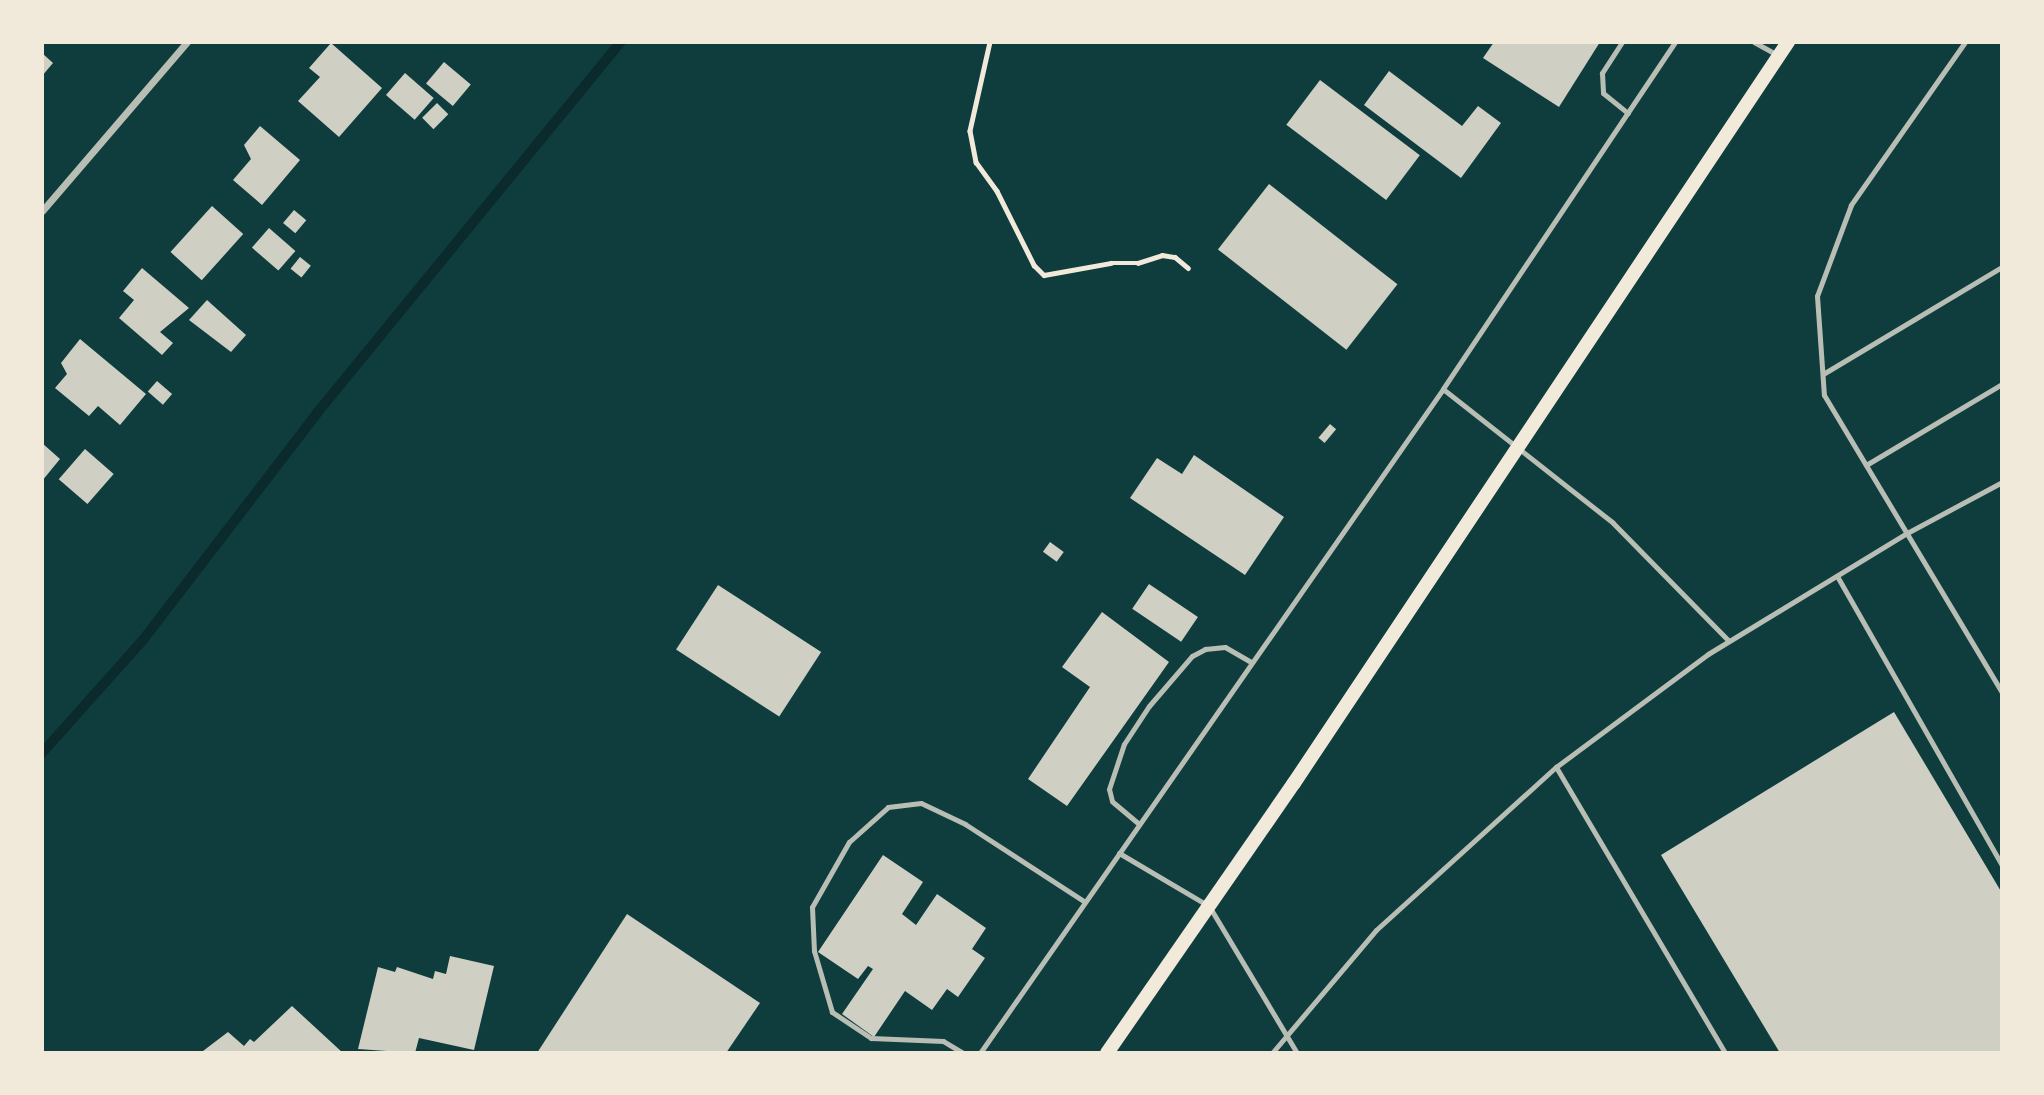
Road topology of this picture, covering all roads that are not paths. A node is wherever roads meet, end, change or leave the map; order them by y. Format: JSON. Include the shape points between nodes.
{"nodes":[{"id":1,"x":187,"y":42,"type":"edge"},
{"id":2,"x":1622,"y":42,"type":"edge"},
{"id":3,"x":1675,"y":42,"type":"edge"},
{"id":4,"x":1754,"y":42,"type":"edge"},
{"id":5,"x":1788,"y":42,"type":"edge"},
{"id":6,"x":1965,"y":42,"type":"edge"},
{"id":7,"x":1779,"y":56,"type":"junction"},
{"id":8,"x":1628,"y":113,"type":"junction"},
{"id":9,"x":42,"y":211,"type":"edge"},
{"id":10,"x":2002,"y":267,"type":"edge"},
{"id":11,"x":1823,"y":374,"type":"junction"},
{"id":12,"x":2002,"y":384,"type":"edge"},
{"id":13,"x":1443,"y":389,"type":"junction"},
{"id":14,"x":1519,"y":445,"type":"junction"},
{"id":15,"x":1866,"y":465,"type":"junction"},
{"id":16,"x":2002,"y":482,"type":"edge"},
{"id":17,"x":1907,"y":533,"type":"junction"},
{"id":18,"x":1837,"y":576,"type":"junction"},
{"id":19,"x":1729,"y":641,"type":"junction"},
{"id":20,"x":1251,"y":662,"type":"junction"},
{"id":21,"x":2002,"y":692,"type":"edge"},
{"id":22,"x":1556,"y":767,"type":"junction"},
{"id":23,"x":1139,"y":824,"type":"junction"},
{"id":24,"x":1119,"y":853,"type":"junction"},
{"id":25,"x":2002,"y":865,"type":"edge"},
{"id":26,"x":1086,"y":902,"type":"junction"},
{"id":27,"x":1209,"y":906,"type":"junction"},
{"id":28,"x":1285,"y":1033,"type":"junction"},
{"id":29,"x":962,"y":1053,"type":"edge"},
{"id":30,"x":981,"y":1053,"type":"edge"},
{"id":31,"x":1107,"y":1053,"type":"edge"},
{"id":32,"x":1272,"y":1053,"type":"edge"},
{"id":33,"x":1297,"y":1053,"type":"edge"},
{"id":34,"x":1725,"y":1053,"type":"edge"}],
"edges":[{"from":1,"to":9,"type":"street"},
{"from":2,"to":8,"type":"lane","via":[[1602,73],[1603,93]]},
{"from":3,"to":8,"type":"lane"},
{"from":4,"to":7,"type":"lane"},
{"from":5,"to":7,"type":"main road"},
{"from":6,"to":11,"type":"lane","via":[[1851,205],[1817,296]]},
{"from":7,"to":14,"type":"main road"},
{"from":8,"to":13,"type":"lane"},
{"from":10,"to":11,"type":"lane"},
{"from":11,"to":15,"type":"lane","via":[[1824,395]]},
{"from":12,"to":15,"type":"lane"},
{"from":13,"to":14,"type":"lane"},
{"from":13,"to":20,"type":"lane"},
{"from":14,"to":19,"type":"lane","via":[[1613,523]]},
{"from":14,"to":27,"type":"main road"},
{"from":15,"to":17,"type":"lane"},
{"from":16,"to":17,"type":"lane"},
{"from":17,"to":18,"type":"lane"},
{"from":17,"to":21,"type":"lane"},
{"from":18,"to":19,"type":"lane"},
{"from":18,"to":25,"type":"lane"},
{"from":19,"to":22,"type":"lane"},
{"from":20,"to":23,"type":"lane"},
{"from":20,"to":23,"type":"lane","via":[[1225,647],[1205,649],[1183,664],[1149,706],[1124,744],[1109,789],[1112,801]]},
{"from":22,"to":28,"type":"lane","via":[[1376,930]]},
{"from":22,"to":34,"type":"lane"},
{"from":23,"to":24,"type":"lane"},
{"from":24,"to":26,"type":"lane"},
{"from":24,"to":27,"type":"lane"},
{"from":26,"to":29,"type":"lane","via":[[965,824],[921,803],[888,807],[849,842],[811,907],[814,951],[832,1012],[871,1038],[943,1041]]},
{"from":26,"to":30,"type":"lane"},
{"from":27,"to":28,"type":"lane"},
{"from":27,"to":31,"type":"main road"},
{"from":28,"to":32,"type":"lane"},
{"from":28,"to":33,"type":"lane"}]}
